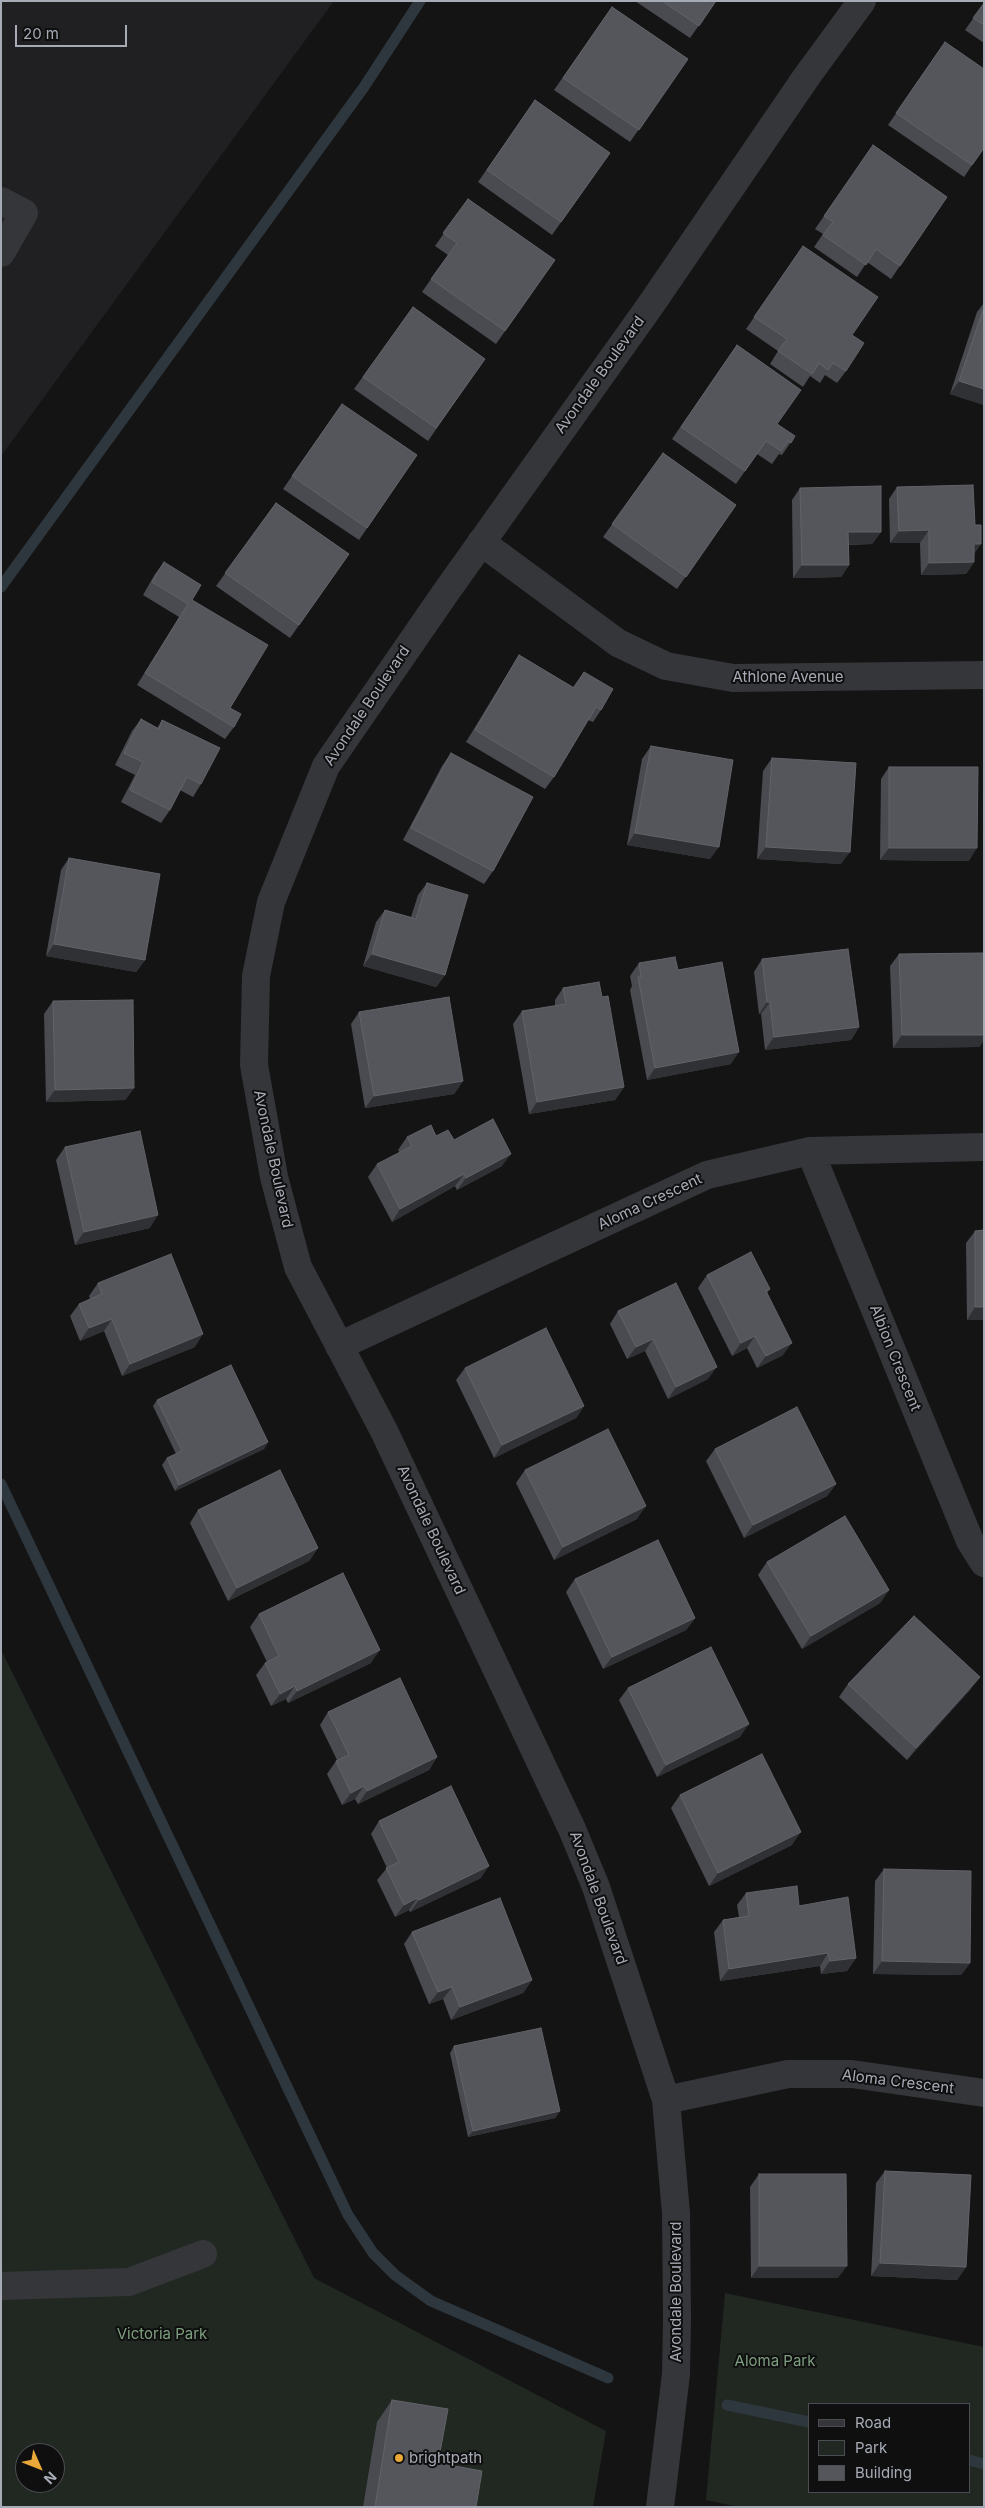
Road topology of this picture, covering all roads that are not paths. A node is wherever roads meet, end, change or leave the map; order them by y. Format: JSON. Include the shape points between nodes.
{"nodes":[{"id":1,"x":862,"y":1,"type":"edge"},
{"id":2,"x":1,"y":201,"type":"edge"},
{"id":3,"x":1,"y":253,"type":"edge"},
{"id":4,"x":481,"y":542,"type":"junction"},
{"id":5,"x":984,"y":675,"type":"edge"},
{"id":6,"x":984,"y":1147,"type":"edge"},
{"id":7,"x":810,"y":1151,"type":"junction"},
{"id":8,"x":339,"y":1346,"type":"junction"},
{"id":9,"x":984,"y":1563,"type":"edge"},
{"id":10,"x":984,"y":2093,"type":"edge"},
{"id":11,"x":666,"y":2100,"type":"junction"},
{"id":12,"x":203,"y":2254,"type":"dead end"},
{"id":13,"x":1,"y":2286,"type":"edge"},
{"id":14,"x":660,"y":2507,"type":"edge"}],
"edges":[{"from":1,"to":4,"type":"street","name":"Avondale Boulevard"},
{"from":2,"to":3,"type":"street","via":[[24,213]]},
{"from":4,"to":5,"type":"street","name":"Athlone Avenue","via":[[618,643],[666,666],[733,678]]},
{"from":4,"to":8,"type":"street","name":"Avondale Boulevard","via":[[326,766],[271,902],[256,976],[254,1065],[274,1177],[298,1266]]},
{"from":6,"to":7,"type":"street","name":"Aloma Crescent"},
{"from":7,"to":8,"type":"street","name":"Aloma Crescent","via":[[707,1175]]},
{"from":7,"to":9,"type":"street","name":"Albion Crescent","via":[[970,1541]]},
{"from":8,"to":11,"type":"street","name":"Avondale Boulevard","via":[[384,1431],[572,1829],[600,1896]]},
{"from":10,"to":11,"type":"street","name":"Aloma Crescent","via":[[852,2074],[788,2074]]},
{"from":11,"to":14,"type":"street","name":"Avondale Boulevard","via":[[676,2214],[677,2318],[676,2374]]},
{"from":12,"to":13,"type":"street","via":[[129,2282]]}]}
